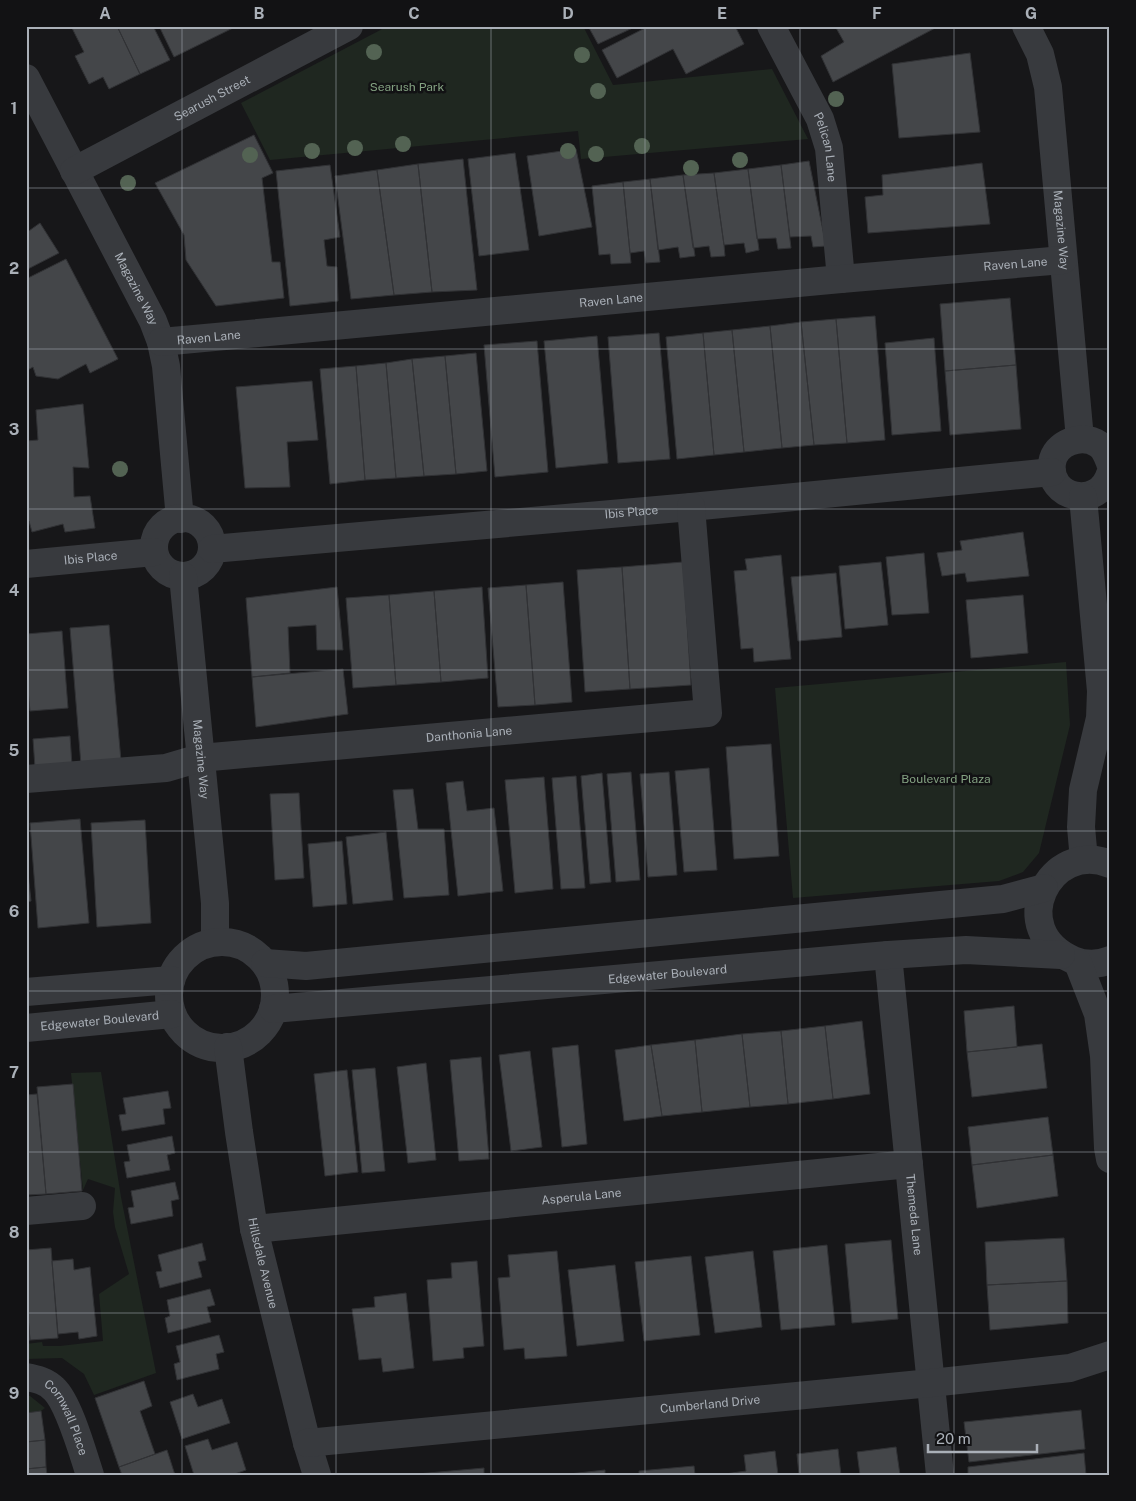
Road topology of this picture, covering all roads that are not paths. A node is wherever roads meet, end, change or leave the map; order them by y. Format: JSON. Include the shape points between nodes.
{"nodes":[{"id":1,"x":350,"y":26,"type":"edge"},
{"id":2,"x":771,"y":26,"type":"edge"},
{"id":3,"x":1026,"y":26,"type":"edge"},
{"id":4,"x":26,"y":78,"type":"edge"},
{"id":5,"x":74,"y":171,"type":"junction"},
{"id":6,"x":1063,"y":260,"type":"junction"},
{"id":7,"x":841,"y":279,"type":"junction"},
{"id":8,"x":161,"y":342,"type":"junction"},
{"id":9,"x":1080,"y":438,"type":"junction"},
{"id":10,"x":1110,"y":463,"type":"edge"},
{"id":11,"x":1052,"y":472,"type":"junction"},
{"id":12,"x":1110,"y":474,"type":"edge"},
{"id":13,"x":1083,"y":497,"type":"junction"},
{"id":14,"x":690,"y":507,"type":"junction"},
{"id":15,"x":180,"y":519,"type":"junction"},
{"id":16,"x":212,"y":549,"type":"junction"},
{"id":17,"x":154,"y":552,"type":"junction"},
{"id":18,"x":26,"y":564,"type":"edge"},
{"id":19,"x":183,"y":576,"type":"junction"},
{"id":20,"x":200,"y":758,"type":"junction"},
{"id":21,"x":26,"y":779,"type":"edge"},
{"id":22,"x":1097,"y":862,"type":"edge"},
{"id":23,"x":1044,"y":888,"type":"junction"},
{"id":24,"x":215,"y":942,"type":"junction"},
{"id":25,"x":888,"y":956,"type":"junction"},
{"id":26,"x":1070,"y":959,"type":"junction"},
{"id":27,"x":1110,"y":960,"type":"edge"},
{"id":28,"x":265,"y":963,"type":"junction"},
{"id":29,"x":171,"y":980,"type":"junction"},
{"id":30,"x":26,"y":992,"type":"edge"},
{"id":31,"x":273,"y":1009,"type":"junction"},
{"id":32,"x":172,"y":1014,"type":"junction"},
{"id":33,"x":26,"y":1028,"type":"edge"},
{"id":34,"x":228,"y":1047,"type":"junction"},
{"id":35,"x":1110,"y":1159,"type":"edge"},
{"id":36,"x":910,"y":1164,"type":"junction"},
{"id":37,"x":82,"y":1206,"type":"dead end"},
{"id":38,"x":26,"y":1211,"type":"edge"},
{"id":39,"x":254,"y":1228,"type":"junction"},
{"id":40,"x":1110,"y":1355,"type":"edge"},
{"id":41,"x":26,"y":1377,"type":"edge"},
{"id":42,"x":931,"y":1383,"type":"junction"},
{"id":43,"x":307,"y":1443,"type":"junction"},
{"id":44,"x":90,"y":1475,"type":"edge"},
{"id":45,"x":317,"y":1475,"type":"edge"},
{"id":46,"x":940,"y":1475,"type":"edge"}],
"edges":[{"from":1,"to":5,"type":"street","name":"Searush Street"},
{"from":2,"to":7,"type":"street","name":"Pelican Lane","via":[[822,123],[829,148]]},
{"from":3,"to":6,"type":"street","name":"Magazine Way","via":[[1040,54],[1048,87]]},
{"from":4,"to":5,"type":"street","name":"Magazine Way"},
{"from":5,"to":8,"type":"street","name":"Magazine Way"},
{"from":6,"to":7,"type":"street","name":"Raven Lane"},
{"from":6,"to":9,"type":"street","name":"Magazine Way"},
{"from":7,"to":8,"type":"street","name":"Raven Lane"},
{"from":8,"to":15,"type":"street","name":"Magazine Way"},
{"from":9,"to":10,"type":"street","via":[[1099,444]]},
{"from":9,"to":11,"type":"street","via":[[1063,445],[1056,453]]},
{"from":11,"to":13,"type":"street","via":[[1064,491]]},
{"from":11,"to":14,"type":"street","name":"Ibis Place"},
{"from":12,"to":13,"type":"street","via":[[1106,485],[1098,492]]},
{"from":13,"to":22,"type":"street","via":[[1101,691],[1100,718],[1083,790],[1081,827]]},
{"from":14,"to":16,"type":"street","name":"Ibis Place"},
{"from":14,"to":20,"type":"street","name":"Danthonia Lane","via":[[708,712]]},
{"from":15,"to":16,"type":"street","via":[[190,520],[207,531]]},
{"from":15,"to":17,"type":"street","via":[[158,532]]},
{"from":16,"to":19,"type":"street","via":[[204,568]]},
{"from":17,"to":18,"type":"street","name":"Ibis Place"},
{"from":17,"to":19,"type":"street","via":[[164,570]]},
{"from":19,"to":20,"type":"street","name":"Magazine Way"},
{"from":20,"to":21,"type":"street","name":"Danthonia Lane","via":[[166,768]]},
{"from":20,"to":24,"type":"street","name":"Magazine Way"},
{"from":22,"to":23,"type":"street","via":[[1070,864],[1055,874]]},
{"from":23,"to":26,"type":"street","via":[[1038,906],[1039,924],[1048,943]]},
{"from":23,"to":28,"type":"street","via":[[1003,898],[306,966]]},
{"from":24,"to":28,"type":"street","via":[[234,943],[251,950]]},
{"from":24,"to":29,"type":"street","via":[[192,951],[178,963]]},
{"from":25,"to":26,"type":"street","name":"Edgewater Boulevard","via":[[966,950]]},
{"from":25,"to":31,"type":"street","name":"Edgewater Boulevard"},
{"from":25,"to":36,"type":"street","name":"Themeda Lane"},
{"from":26,"to":27,"type":"street","name":"Edgewater Boulevard","via":[[1096,964]]},
{"from":26,"to":35,"type":"street","via":[[1098,1014],[1104,1056]]},
{"from":28,"to":31,"type":"street","via":[[273,979]]},
{"from":29,"to":30,"type":"street"},
{"from":29,"to":32,"type":"street","via":[[168,995]]},
{"from":31,"to":34,"type":"street","via":[[265,1026],[251,1039]]},
{"from":32,"to":33,"type":"street","name":"Edgewater Boulevard"},
{"from":32,"to":34,"type":"street","via":[[182,1031],[197,1042],[214,1048]]},
{"from":34,"to":39,"type":"street","name":"Hillsdale Avenue"},
{"from":36,"to":39,"type":"street","name":"Asperula Lane"},
{"from":36,"to":42,"type":"street","name":"Themeda Lane"},
{"from":37,"to":38,"type":"street"},
{"from":39,"to":43,"type":"street","name":"Hillsdale Avenue"},
{"from":40,"to":42,"type":"street","name":"Cumberland Drive","via":[[1070,1368]]},
{"from":41,"to":44,"type":"street","name":"Cornwall Place","via":[[40,1379],[55,1390],[65,1405]]},
{"from":42,"to":43,"type":"street","name":"Cumberland Drive"},
{"from":42,"to":46,"type":"street","name":"Themeda Lane"},
{"from":43,"to":45,"type":"street","name":"Hillsdale Avenue"}]}
